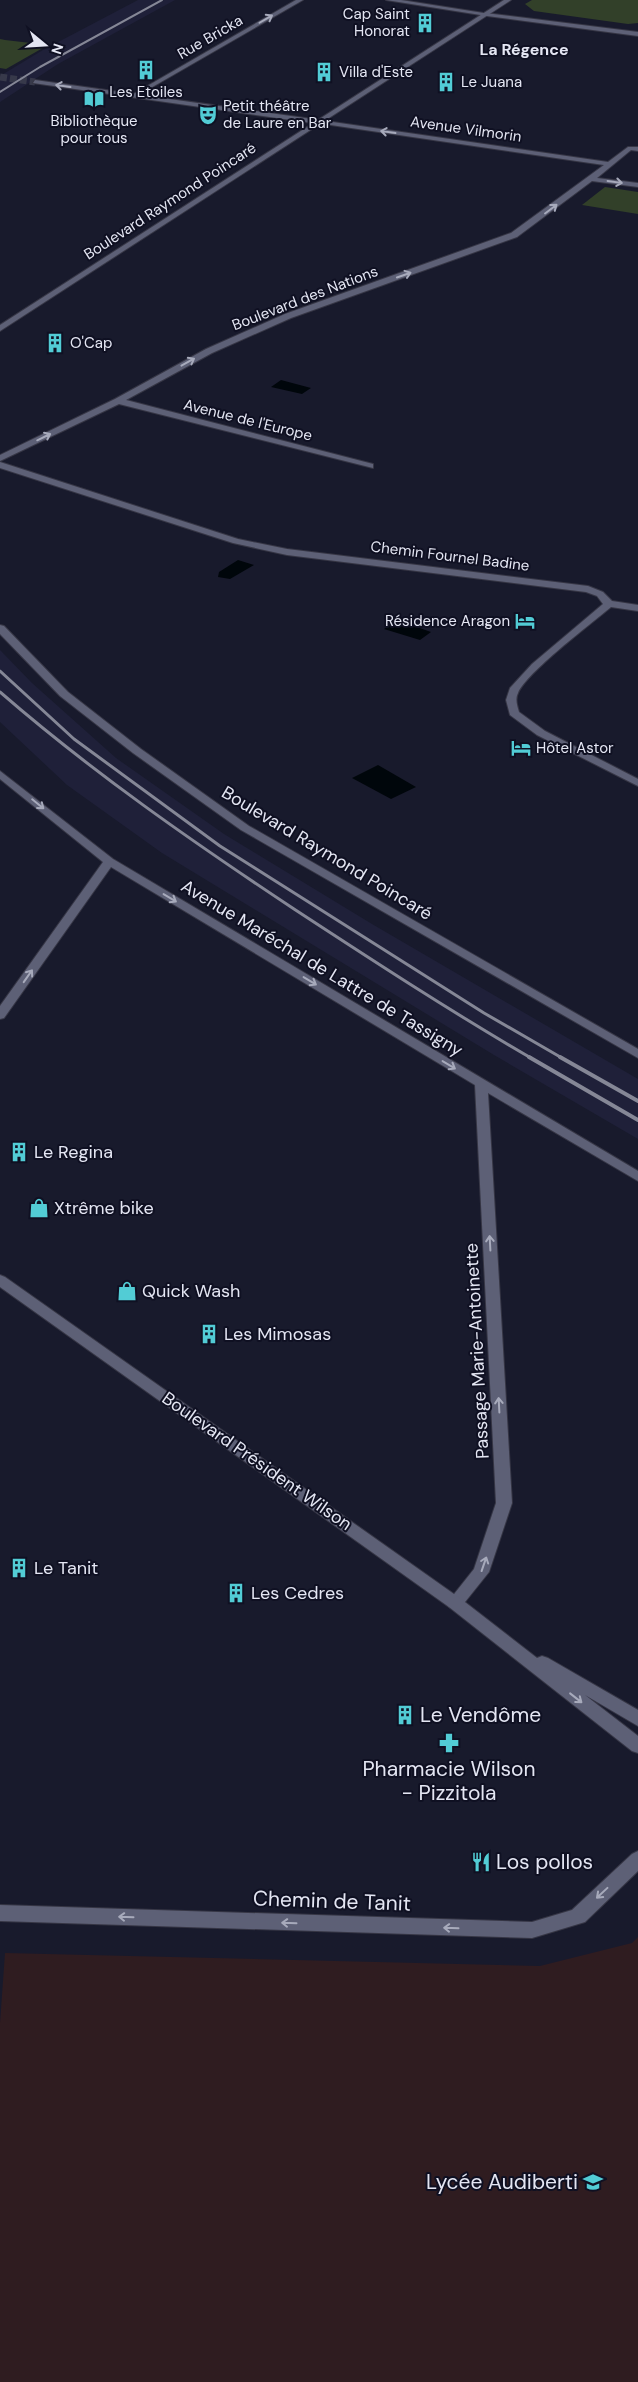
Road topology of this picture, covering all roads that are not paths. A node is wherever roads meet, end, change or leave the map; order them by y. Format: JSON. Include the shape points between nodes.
{"nodes":[{"id":1,"x":300,"y":0,"type":"edge"},
{"id":2,"x":389,"y":0,"type":"edge"},
{"id":3,"x":508,"y":0,"type":"edge"},
{"id":4,"x":487,"y":14,"type":"junction"},
{"id":5,"x":638,"y":34,"type":"edge"},
{"id":6,"x":35,"y":82,"type":"tunnel mouth"},
{"id":7,"x":133,"y":96,"type":"junction"},
{"id":8,"x":319,"y":122,"type":"junction"},
{"id":9,"x":638,"y":141,"type":"edge"},
{"id":10,"x":634,"y":148,"type":"edge"},
{"id":11,"x":609,"y":164,"type":"junction"},
{"id":12,"x":592,"y":179,"type":"junction"},
{"id":13,"x":638,"y":186,"type":"edge"},
{"id":14,"x":0,"y":329,"type":"edge"},
{"id":15,"x":118,"y":401,"type":"junction"},
{"id":16,"x":0,"y":458,"type":"edge"},
{"id":17,"x":0,"y":465,"type":"edge"},
{"id":18,"x":370,"y":466,"type":"dead end"},
{"id":19,"x":609,"y":604,"type":"junction"},
{"id":20,"x":638,"y":608,"type":"edge"},
{"id":21,"x":0,"y":628,"type":"edge"},
{"id":22,"x":0,"y":774,"type":"edge"},
{"id":23,"x":638,"y":783,"type":"edge"},
{"id":24,"x":109,"y":861,"type":"junction"},
{"id":25,"x":0,"y":1015,"type":"edge"},
{"id":26,"x":638,"y":1054,"type":"edge"},
{"id":27,"x":481,"y":1084,"type":"junction"},
{"id":28,"x":638,"y":1177,"type":"edge"},
{"id":29,"x":0,"y":1280,"type":"edge"},
{"id":30,"x":455,"y":1603,"type":"junction"},
{"id":31,"x":510,"y":1647,"type":"junction"},
{"id":32,"x":638,"y":1719,"type":"edge"},
{"id":33,"x":638,"y":1746,"type":"edge"},
{"id":34,"x":638,"y":1860,"type":"edge"},
{"id":35,"x":0,"y":1914,"type":"edge"}],
"edges":[{"from":7,"to":1,"type":"street","name":"Rue Bricka","one_way":true},
{"from":2,"to":4,"type":"street"},
{"from":3,"to":4,"type":"street","name":"Boulevard Raymond Poincaré"},
{"from":4,"to":5,"type":"street"},
{"from":4,"to":8,"type":"street","name":"Boulevard Raymond Poincaré"},
{"from":7,"to":6,"type":"street","one_way":true},
{"from":7,"to":8,"type":"street"},
{"from":11,"to":8,"type":"street","name":"Avenue Vilmorin","one_way":true},
{"from":8,"to":14,"type":"street","name":"Boulevard Raymond Poincaré"},
{"from":9,"to":10,"type":"street","name":"Boulevard des Nations"},
{"from":10,"to":11,"type":"street","name":"Boulevard des Nations"},
{"from":11,"to":12,"type":"street","name":"Boulevard des Nations"},
{"from":12,"to":13,"type":"street","one_way":true},
{"from":15,"to":12,"type":"street","name":"Boulevard des Nations","one_way":true,"via":[[209,351],[288,316],[514,235]]},
{"from":16,"to":15,"type":"street","name":"Boulevard des Nations","one_way":true},
{"from":15,"to":18,"type":"street","name":"Avenue de l'Europe"},
{"from":17,"to":19,"type":"street","name":"Chemin Fournel Badine","via":[[236,541],[287,552],[588,590],[600,594]]},
{"from":19,"to":20,"type":"street"},
{"from":19,"to":23,"type":"street","via":[[536,666],[514,690],[511,700],[514,713],[541,733]]},
{"from":21,"to":26,"type":"street","name":"Boulevard Raymond Poincaré","via":[[64,694],[245,828]]},
{"from":22,"to":24,"type":"street","name":"Avenue Maréchal de Lattre de Tassigny","one_way":true},
{"from":25,"to":24,"type":"street","one_way":true},
{"from":24,"to":27,"type":"street","name":"Avenue Maréchal de Lattre de Tassigny","one_way":true},
{"from":27,"to":28,"type":"street","name":"Avenue Maréchal de Lattre de Tassigny"},
{"from":30,"to":27,"type":"street","name":"Passage Marie-Antoinette","one_way":true,"via":[[481,1572],[504,1503]]},
{"from":29,"to":30,"type":"street","name":"Boulevard Président Wilson"},
{"from":30,"to":31,"type":"street","name":"Boulevard Président Wilson"},
{"from":31,"to":32,"type":"street","name":"Boulevard Président Wilson"},
{"from":31,"to":33,"type":"street","name":"Boulevard Président Wilson","one_way":true},
{"from":34,"to":35,"type":"street","name":"Chemin de Tanit","one_way":true,"via":[[578,1916],[532,1930]]}]}
